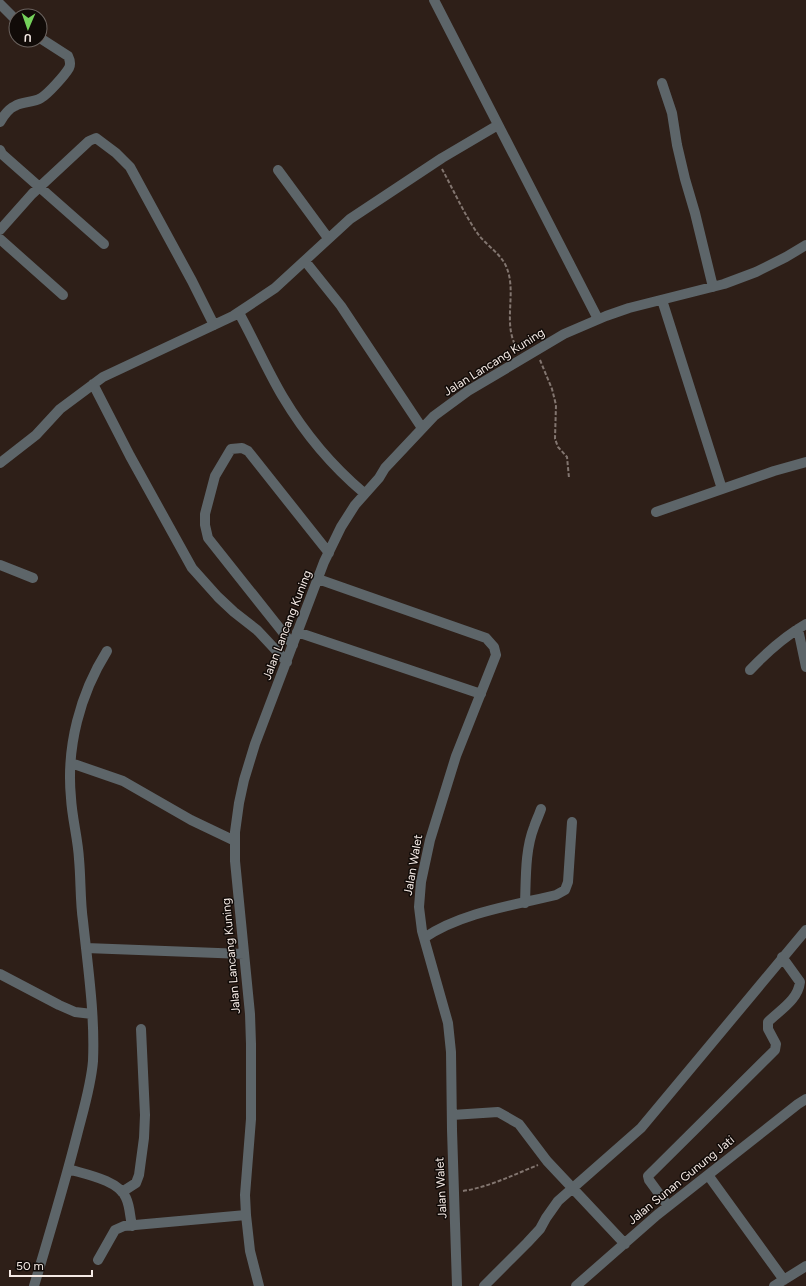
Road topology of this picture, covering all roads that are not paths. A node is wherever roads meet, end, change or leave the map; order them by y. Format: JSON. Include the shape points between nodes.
{"nodes":[{"id":1,"x":434,"y":0,"type":"edge"},
{"id":2,"x":0,"y":4,"type":"edge"},
{"id":3,"x":8,"y":12,"type":"edge"},
{"id":4,"x":48,"y":43,"type":"edge"},
{"id":5,"x":662,"y":83,"type":"dead end"},
{"id":6,"x":0,"y":122,"type":"edge"},
{"id":7,"x":498,"y":125,"type":"junction"},
{"id":8,"x":0,"y":150,"type":"edge"},
{"id":9,"x":278,"y":170,"type":"dead end"},
{"id":10,"x":40,"y":187,"type":"junction"},
{"id":11,"x":0,"y":230,"type":"edge"},
{"id":12,"x":328,"y":238,"type":"junction"},
{"id":13,"x":0,"y":239,"type":"edge"},
{"id":14,"x":104,"y":244,"type":"dead end"},
{"id":15,"x":806,"y":245,"type":"edge"},
{"id":16,"x":305,"y":261,"type":"junction"},
{"id":17,"x":713,"y":287,"type":"junction"},
{"id":18,"x":63,"y":295,"type":"dead end"},
{"id":19,"x":662,"y":300,"type":"junction"},
{"id":20,"x":239,"y":313,"type":"junction"},
{"id":21,"x":598,"y":319,"type":"junction"},
{"id":22,"x":214,"y":325,"type":"junction"},
{"id":23,"x":93,"y":384,"type":"junction"},
{"id":24,"x":422,"y":428,"type":"junction"},
{"id":25,"x":806,"y":462,"type":"edge"},
{"id":26,"x":0,"y":463,"type":"edge"},
{"id":27,"x":722,"y":489,"type":"junction"},
{"id":28,"x":364,"y":493,"type":"junction"},
{"id":29,"x":656,"y":512,"type":"dead end"},
{"id":30,"x":329,"y":553,"type":"junction"},
{"id":31,"x":0,"y":565,"type":"edge"},
{"id":32,"x":33,"y":578,"type":"dead end"},
{"id":33,"x":318,"y":579,"type":"junction"},
{"id":34,"x":802,"y":626,"type":"edge"},
{"id":35,"x":297,"y":632,"type":"junction"},
{"id":36,"x":293,"y":645,"type":"junction"},
{"id":37,"x":107,"y":651,"type":"dead end"},
{"id":38,"x":287,"y":662,"type":"junction"},
{"id":39,"x":806,"y":667,"type":"edge"},
{"id":40,"x":750,"y":670,"type":"dead end"},
{"id":41,"x":481,"y":694,"type":"junction"},
{"id":42,"x":71,"y":763,"type":"junction"},
{"id":43,"x":542,"y":809,"type":"dead end"},
{"id":44,"x":572,"y":822,"type":"dead end"},
{"id":45,"x":235,"y":841,"type":"junction"},
{"id":46,"x":525,"y":903,"type":"junction"},
{"id":47,"x":806,"y":930,"type":"edge"},
{"id":48,"x":424,"y":938,"type":"junction"},
{"id":49,"x":86,"y":948,"type":"junction"},
{"id":50,"x":244,"y":954,"type":"junction"},
{"id":51,"x":782,"y":957,"type":"junction"},
{"id":52,"x":0,"y":974,"type":"edge"},
{"id":53,"x":92,"y":1014,"type":"junction"},
{"id":54,"x":141,"y":1029,"type":"dead end"},
{"id":55,"x":806,"y":1099,"type":"edge"},
{"id":56,"x":452,"y":1115,"type":"junction"},
{"id":57,"x":68,"y":1169,"type":"junction"},
{"id":58,"x":708,"y":1174,"type":"junction"},
{"id":59,"x":573,"y":1188,"type":"junction"},
{"id":60,"x":122,"y":1192,"type":"junction"},
{"id":61,"x":668,"y":1206,"type":"junction"},
{"id":62,"x":246,"y":1215,"type":"junction"},
{"id":63,"x":132,"y":1226,"type":"junction"},
{"id":64,"x":625,"y":1244,"type":"junction"},
{"id":65,"x":98,"y":1260,"type":"dead end"},
{"id":66,"x":806,"y":1266,"type":"edge"},
{"id":67,"x":784,"y":1280,"type":"junction"},
{"id":68,"x":34,"y":1286,"type":"edge"},
{"id":69,"x":259,"y":1286,"type":"edge"},
{"id":70,"x":457,"y":1286,"type":"edge"},
{"id":71,"x":484,"y":1286,"type":"edge"},
{"id":72,"x":576,"y":1286,"type":"edge"},
{"id":73,"x":774,"y":1286,"type":"edge"}],
"edges":[{"from":1,"to":7,"type":"street"},
{"from":2,"to":3,"type":"street"},
{"from":4,"to":6,"type":"street","via":[[68,56],[69,67],[48,93],[34,101],[14,106],[5,113]]},
{"from":5,"to":17,"type":"street","via":[[672,113],[685,179]]},
{"from":7,"to":12,"type":"street","via":[[350,219]]},
{"from":7,"to":21,"type":"street"},
{"from":8,"to":10,"type":"street"},
{"from":9,"to":12,"type":"street"},
{"from":10,"to":11,"type":"street"},
{"from":10,"to":14,"type":"street"},
{"from":10,"to":22,"type":"street","via":[[92,138],[96,138],[116,153],[130,167]]},
{"from":12,"to":16,"type":"street"},
{"from":13,"to":18,"type":"street"},
{"from":15,"to":17,"type":"street","name":"Jalan Lancang Kuning","via":[[756,272]]},
{"from":16,"to":20,"type":"street","via":[[275,288]]},
{"from":16,"to":24,"type":"street","via":[[341,306]]},
{"from":17,"to":19,"type":"street","name":"Jalan Lancang Kuning"},
{"from":19,"to":21,"type":"street","name":"Jalan Lancang Kuning"},
{"from":19,"to":27,"type":"street"},
{"from":20,"to":22,"type":"street"},
{"from":20,"to":28,"type":"street","via":[[301,425],[344,476]]},
{"from":21,"to":24,"type":"street","name":"Jalan Lancang Kuning","via":[[536,349],[468,391]]},
{"from":22,"to":23,"type":"street"},
{"from":23,"to":26,"type":"street","via":[[60,409],[36,434]]},
{"from":23,"to":38,"type":"street","via":[[192,568],[218,597],[257,630]]},
{"from":24,"to":28,"type":"street","name":"Jalan Lancang Kuning"},
{"from":25,"to":27,"type":"street"},
{"from":27,"to":29,"type":"street"},
{"from":28,"to":30,"type":"street","name":"Jalan Lancang Kuning","via":[[355,504]]},
{"from":30,"to":33,"type":"street","name":"Jalan Lancang Kuning"},
{"from":30,"to":36,"type":"street","via":[[248,451],[242,448],[231,449],[215,476],[205,514],[206,532],[208,538]]},
{"from":31,"to":32,"type":"street"},
{"from":33,"to":35,"type":"street","name":"Jalan Lancang Kuning"},
{"from":33,"to":41,"type":"street","name":"Jalan Walet","via":[[486,638],[494,647],[496,655]]},
{"from":34,"to":39,"type":"street"},
{"from":34,"to":40,"type":"street","via":[[777,644]]},
{"from":35,"to":36,"type":"street","name":"Jalan Lancang Kuning"},
{"from":35,"to":41,"type":"street"},
{"from":36,"to":38,"type":"street","name":"Jalan Lancang Kuning"},
{"from":37,"to":42,"type":"street","via":[[100,661],[81,708],[72,744]]},
{"from":38,"to":45,"type":"street","name":"Jalan Lancang Kuning","via":[[244,780],[238,803]]},
{"from":41,"to":48,"type":"street","name":"Jalan Walet","via":[[456,756],[430,840],[421,882],[419,907]]},
{"from":42,"to":45,"type":"street","via":[[123,780],[191,820]]},
{"from":42,"to":49,"type":"street","via":[[71,799]]},
{"from":43,"to":46,"type":"street","via":[[529,845]]},
{"from":44,"to":46,"type":"street","via":[[568,882],[565,890]]},
{"from":45,"to":50,"type":"street","name":"Jalan Lancang Kuning"},
{"from":46,"to":48,"type":"street","via":[[454,922]]},
{"from":47,"to":51,"type":"street"},
{"from":48,"to":56,"type":"street","name":"Jalan Walet","via":[[448,1023]]},
{"from":49,"to":50,"type":"street"},
{"from":49,"to":53,"type":"street"},
{"from":50,"to":62,"type":"street","name":"Jalan Lancang Kuning","via":[[252,1071]]},
{"from":51,"to":59,"type":"street","via":[[641,1128]]},
{"from":51,"to":61,"type":"street","via":[[800,982],[793,1000],[768,1022],[768,1030],[776,1044],[775,1050],[648,1176]]},
{"from":52,"to":53,"type":"street","via":[[75,1012]]},
{"from":53,"to":57,"type":"street","via":[[92,1073]]},
{"from":54,"to":60,"type":"street","via":[[144,1138],[136,1183]]},
{"from":55,"to":58,"type":"street","name":"Jalan Sunan Gunung Jati"},
{"from":56,"to":59,"type":"street","via":[[498,1112],[519,1124],[547,1161]]},
{"from":56,"to":70,"type":"street","name":"Jalan Walet"},
{"from":57,"to":60,"type":"street","via":[[107,1181]]},
{"from":57,"to":68,"type":"street"},
{"from":58,"to":61,"type":"street","name":"Jalan Sunan Gunung Jati"},
{"from":58,"to":67,"type":"street"},
{"from":59,"to":64,"type":"street"},
{"from":59,"to":71,"type":"street","via":[[558,1201],[540,1229]]},
{"from":60,"to":63,"type":"street","via":[[126,1197]]},
{"from":61,"to":64,"type":"street","name":"Jalan Sunan Gunung Jati"},
{"from":62,"to":63,"type":"street"},
{"from":62,"to":69,"type":"street","name":"Jalan Lancang Kuning","via":[[250,1251]]},
{"from":63,"to":65,"type":"street","via":[[115,1230]]},
{"from":64,"to":72,"type":"street","name":"Jalan Sunan Gunung Jati"},
{"from":66,"to":67,"type":"street"},
{"from":67,"to":73,"type":"street"}]}
